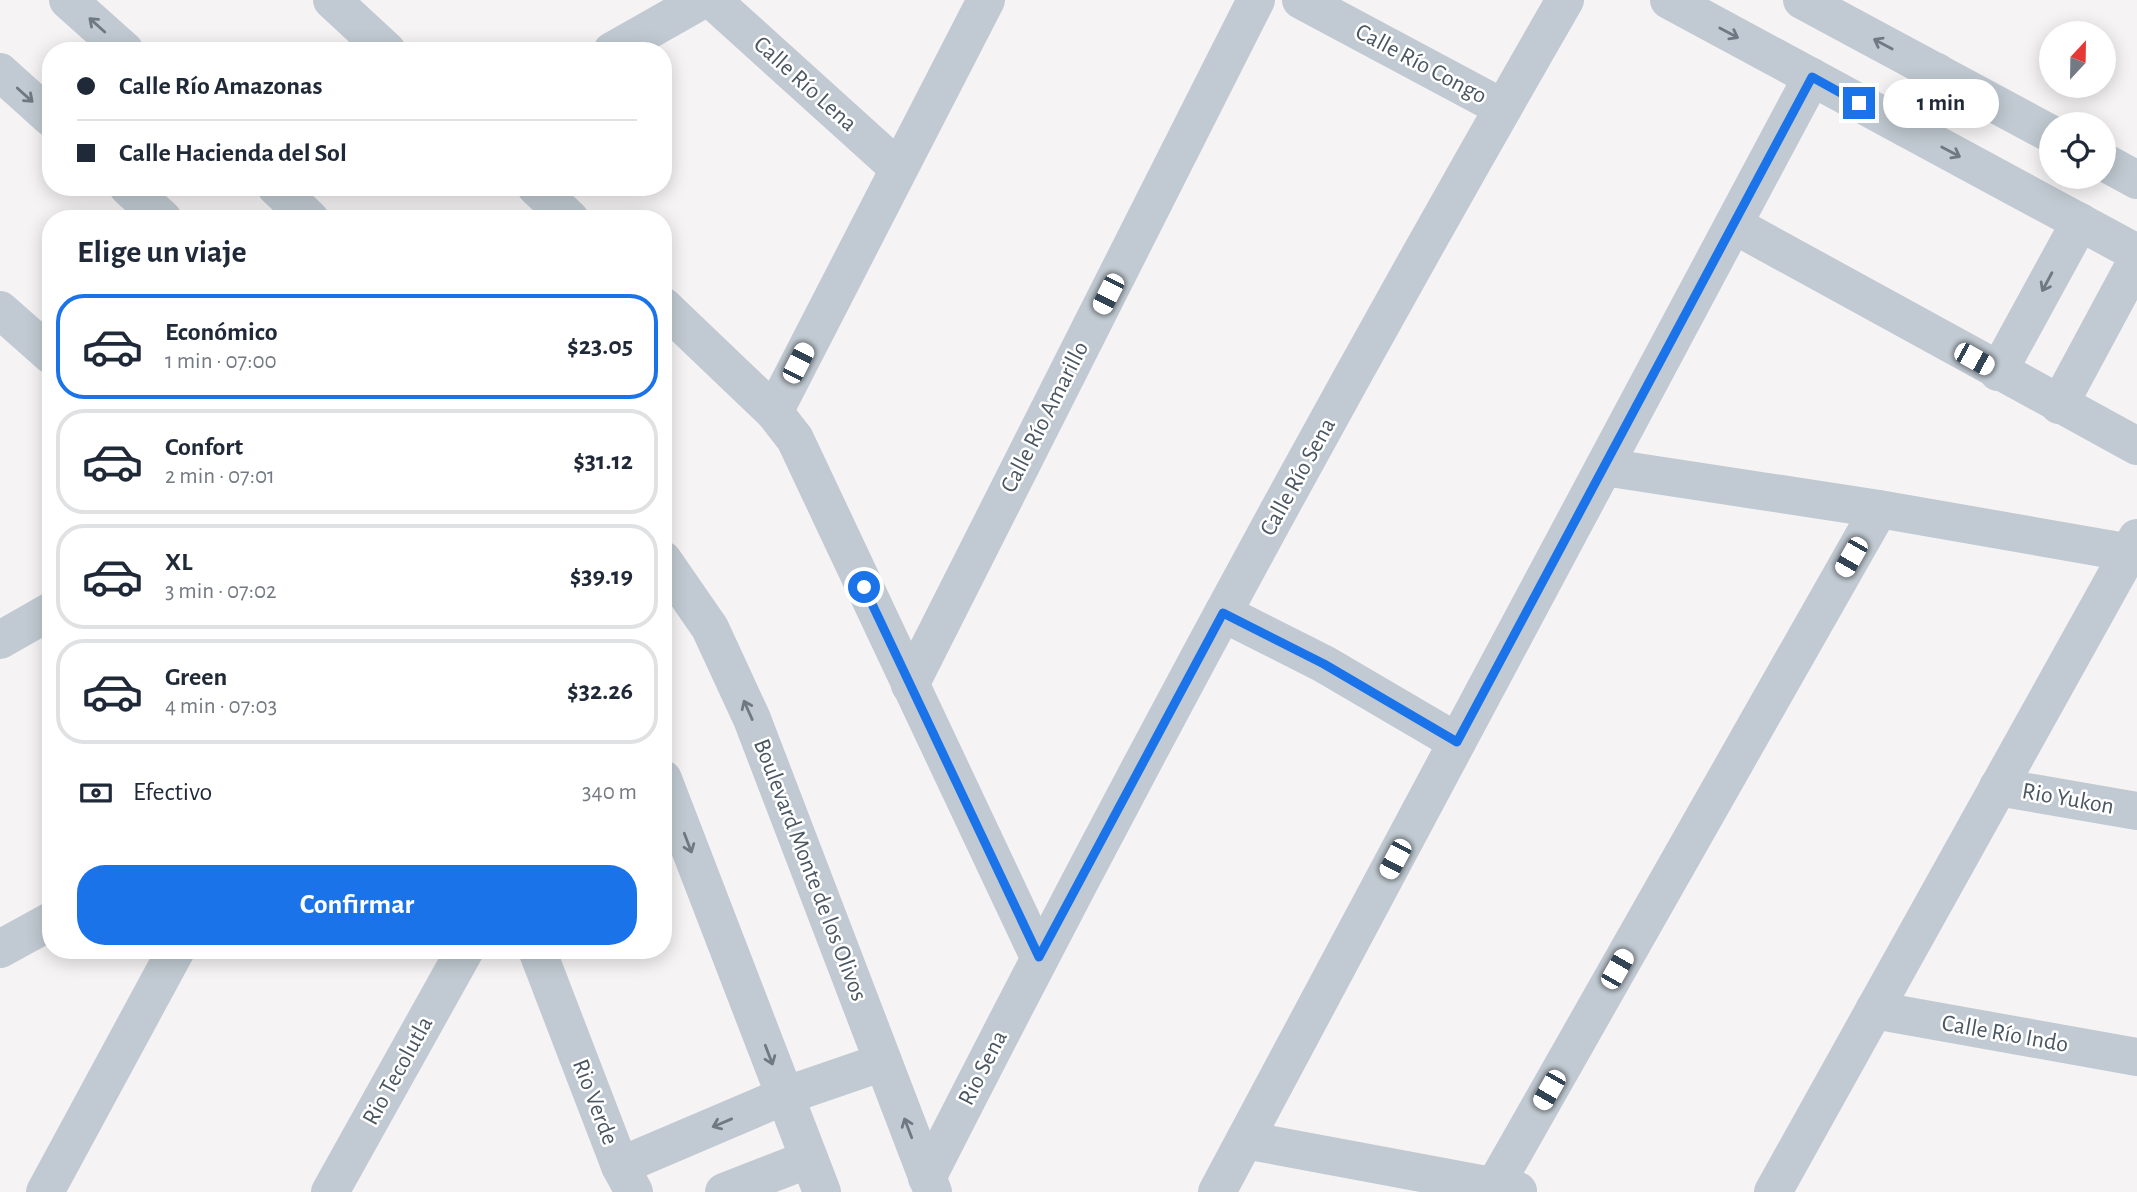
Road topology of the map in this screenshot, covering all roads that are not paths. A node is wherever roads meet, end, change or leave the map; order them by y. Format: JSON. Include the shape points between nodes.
{"nodes":[{"id":1,"x":68,"y":0,"type":"edge"},
{"id":2,"x":332,"y":0,"type":"edge"},
{"id":3,"x":702,"y":0,"type":"edge"},
{"id":4,"x":712,"y":0,"type":"edge"},
{"id":5,"x":986,"y":0,"type":"edge"},
{"id":6,"x":1256,"y":0,"type":"edge"},
{"id":7,"x":1301,"y":0,"type":"edge"},
{"id":8,"x":1565,"y":0,"type":"edge"},
{"id":9,"x":1669,"y":0,"type":"edge"},
{"id":10,"x":1802,"y":0,"type":"edge"},
{"id":11,"x":1846,"y":10,"type":"edge"},
{"id":12,"x":115,"y":42,"type":"edge"},
{"id":13,"x":377,"y":42,"type":"edge"},
{"id":14,"x":628,"y":42,"type":"edge"},
{"id":15,"x":0,"y":72,"type":"edge"},
{"id":16,"x":1937,"y":72,"type":"junction"},
{"id":17,"x":1812,"y":77,"type":"junction"},
{"id":18,"x":1503,"y":108,"type":"junction"},
{"id":19,"x":42,"y":110,"type":"edge"},
{"id":20,"x":2039,"y":127,"type":"edge"},
{"id":21,"x":1906,"y":128,"type":"junction"},
{"id":22,"x":898,"y":168,"type":"junction"},
{"id":23,"x":2116,"y":169,"type":"edge"},
{"id":24,"x":2137,"y":180,"type":"edge"},
{"id":25,"x":138,"y":196,"type":"edge"},
{"id":26,"x":286,"y":196,"type":"edge"},
{"id":27,"x":546,"y":196,"type":"edge"},
{"id":28,"x":153,"y":210,"type":"edge"},
{"id":29,"x":300,"y":210,"type":"edge"},
{"id":30,"x":560,"y":210,"type":"edge"},
{"id":31,"x":2080,"y":222,"type":"junction"},
{"id":32,"x":1734,"y":225,"type":"junction"},
{"id":33,"x":2137,"y":253,"type":"edge"},
{"id":34,"x":2137,"y":260,"type":"edge"},
{"id":35,"x":0,"y":310,"type":"edge"},
{"id":36,"x":672,"y":315,"type":"edge"},
{"id":37,"x":27,"y":349,"type":"edge"},
{"id":38,"x":1998,"y":373,"type":"junction"},
{"id":39,"x":2059,"y":405,"type":"junction"},
{"id":40,"x":774,"y":412,"type":"junction"},
{"id":41,"x":2137,"y":446,"type":"edge"},
{"id":42,"x":1604,"y":467,"type":"junction"},
{"id":43,"x":1879,"y":509,"type":"junction"},
{"id":44,"x":2135,"y":548,"type":"edge"},
{"id":45,"x":672,"y":573,"type":"edge"},
{"id":46,"x":1223,"y":613,"type":"junction"},
{"id":47,"x":42,"y":616,"type":"edge"},
{"id":48,"x":0,"y":640,"type":"edge"},
{"id":49,"x":910,"y":685,"type":"junction"},
{"id":50,"x":1457,"y":742,"type":"junction"},
{"id":51,"x":1998,"y":787,"type":"junction"},
{"id":52,"x":672,"y":802,"type":"edge"},
{"id":53,"x":2137,"y":811,"type":"edge"},
{"id":54,"x":42,"y":926,"type":"edge"},
{"id":55,"x":0,"y":949,"type":"edge"},
{"id":56,"x":1039,"y":957,"type":"junction"},
{"id":57,"x":171,"y":959,"type":"edge"},
{"id":58,"x":460,"y":959,"type":"edge"},
{"id":59,"x":540,"y":959,"type":"edge"},
{"id":60,"x":1874,"y":1010,"type":"junction"},
{"id":61,"x":2137,"y":1057,"type":"edge"},
{"id":62,"x":883,"y":1062,"type":"junction"},
{"id":63,"x":787,"y":1095,"type":"junction"},
{"id":64,"x":1245,"y":1140,"type":"junction"},
{"id":65,"x":815,"y":1175,"type":"edge"},
{"id":66,"x":621,"y":1183,"type":"edge"},
{"id":67,"x":930,"y":1185,"type":"edge"},
{"id":68,"x":1507,"y":1189,"type":"edge"},
{"id":69,"x":45,"y":1192,"type":"edge"},
{"id":70,"x":330,"y":1192,"type":"edge"},
{"id":71,"x":724,"y":1192,"type":"edge"},
{"id":72,"x":1217,"y":1192,"type":"edge"},
{"id":73,"x":1773,"y":1192,"type":"edge"}],
"edges":[{"from":12,"to":1,"type":"street","one_way":true},
{"from":2,"to":13,"type":"street"},
{"from":3,"to":14,"type":"street"},
{"from":4,"to":22,"type":"street","name":"Calle Río Lena"},
{"from":5,"to":22,"type":"street"},
{"from":6,"to":49,"type":"street","name":"Calle Río Amarillo"},
{"from":7,"to":18,"type":"street","name":"Calle Río Congo"},
{"from":8,"to":18,"type":"street","name":"Calle Río Sena"},
{"from":9,"to":17,"type":"street","one_way":true},
{"from":10,"to":11,"type":"street"},
{"from":16,"to":11,"type":"street","one_way":true},
{"from":15,"to":19,"type":"street","one_way":true},
{"from":16,"to":20,"type":"street"},
{"from":16,"to":21,"type":"street"},
{"from":17,"to":21,"type":"street"},
{"from":17,"to":32,"type":"street"},
{"from":18,"to":46,"type":"street","name":"Calle Río Sena"},
{"from":21,"to":31,"type":"street","one_way":true},
{"from":22,"to":40,"type":"street"},
{"from":23,"to":24,"type":"street"},
{"from":25,"to":28,"type":"street"},
{"from":26,"to":29,"type":"street"},
{"from":27,"to":30,"type":"street"},
{"from":31,"to":33,"type":"street"},
{"from":31,"to":38,"type":"street","one_way":true},
{"from":32,"to":38,"type":"street"},
{"from":32,"to":42,"type":"street"},
{"from":34,"to":39,"type":"street"},
{"from":35,"to":37,"type":"street"},
{"from":36,"to":40,"type":"street"},
{"from":38,"to":39,"type":"street"},
{"from":39,"to":41,"type":"street"},
{"from":40,"to":49,"type":"street","via":[[795,439]]},
{"from":42,"to":43,"type":"street"},
{"from":42,"to":50,"type":"street"},
{"from":43,"to":44,"type":"street"},
{"from":43,"to":68,"type":"street"},
{"from":44,"to":51,"type":"street"},
{"from":62,"to":45,"type":"street","name":"Boulevard Monte de los Olivos","one_way":true,"via":[[752,719],[710,628]]},
{"from":46,"to":50,"type":"street","via":[[1324,664]]},
{"from":46,"to":56,"type":"street","name":"Calle Río Sena"},
{"from":47,"to":48,"type":"street"},
{"from":49,"to":56,"type":"street"},
{"from":50,"to":64,"type":"street"},
{"from":51,"to":53,"type":"street","name":"Rio Yukon"},
{"from":51,"to":60,"type":"street"},
{"from":52,"to":63,"type":"street","one_way":true},
{"from":54,"to":55,"type":"street"},
{"from":56,"to":67,"type":"street","name":"Rio Sena"},
{"from":57,"to":69,"type":"street"},
{"from":58,"to":70,"type":"street","name":"Rio Tecolutla"},
{"from":59,"to":66,"type":"street","name":"Rio Verde"},
{"from":60,"to":61,"type":"street","name":"Calle Río Indo"},
{"from":60,"to":73,"type":"street"},
{"from":62,"to":63,"type":"street","name":"Rio Verde"},
{"from":67,"to":62,"type":"street","name":"Boulevard Monte de los Olivos","one_way":true},
{"from":63,"to":65,"type":"street"},
{"from":63,"to":66,"type":"street","name":"Rio Verde","one_way":true},
{"from":64,"to":68,"type":"street"},
{"from":64,"to":72,"type":"street"},
{"from":65,"to":71,"type":"street"}]}
